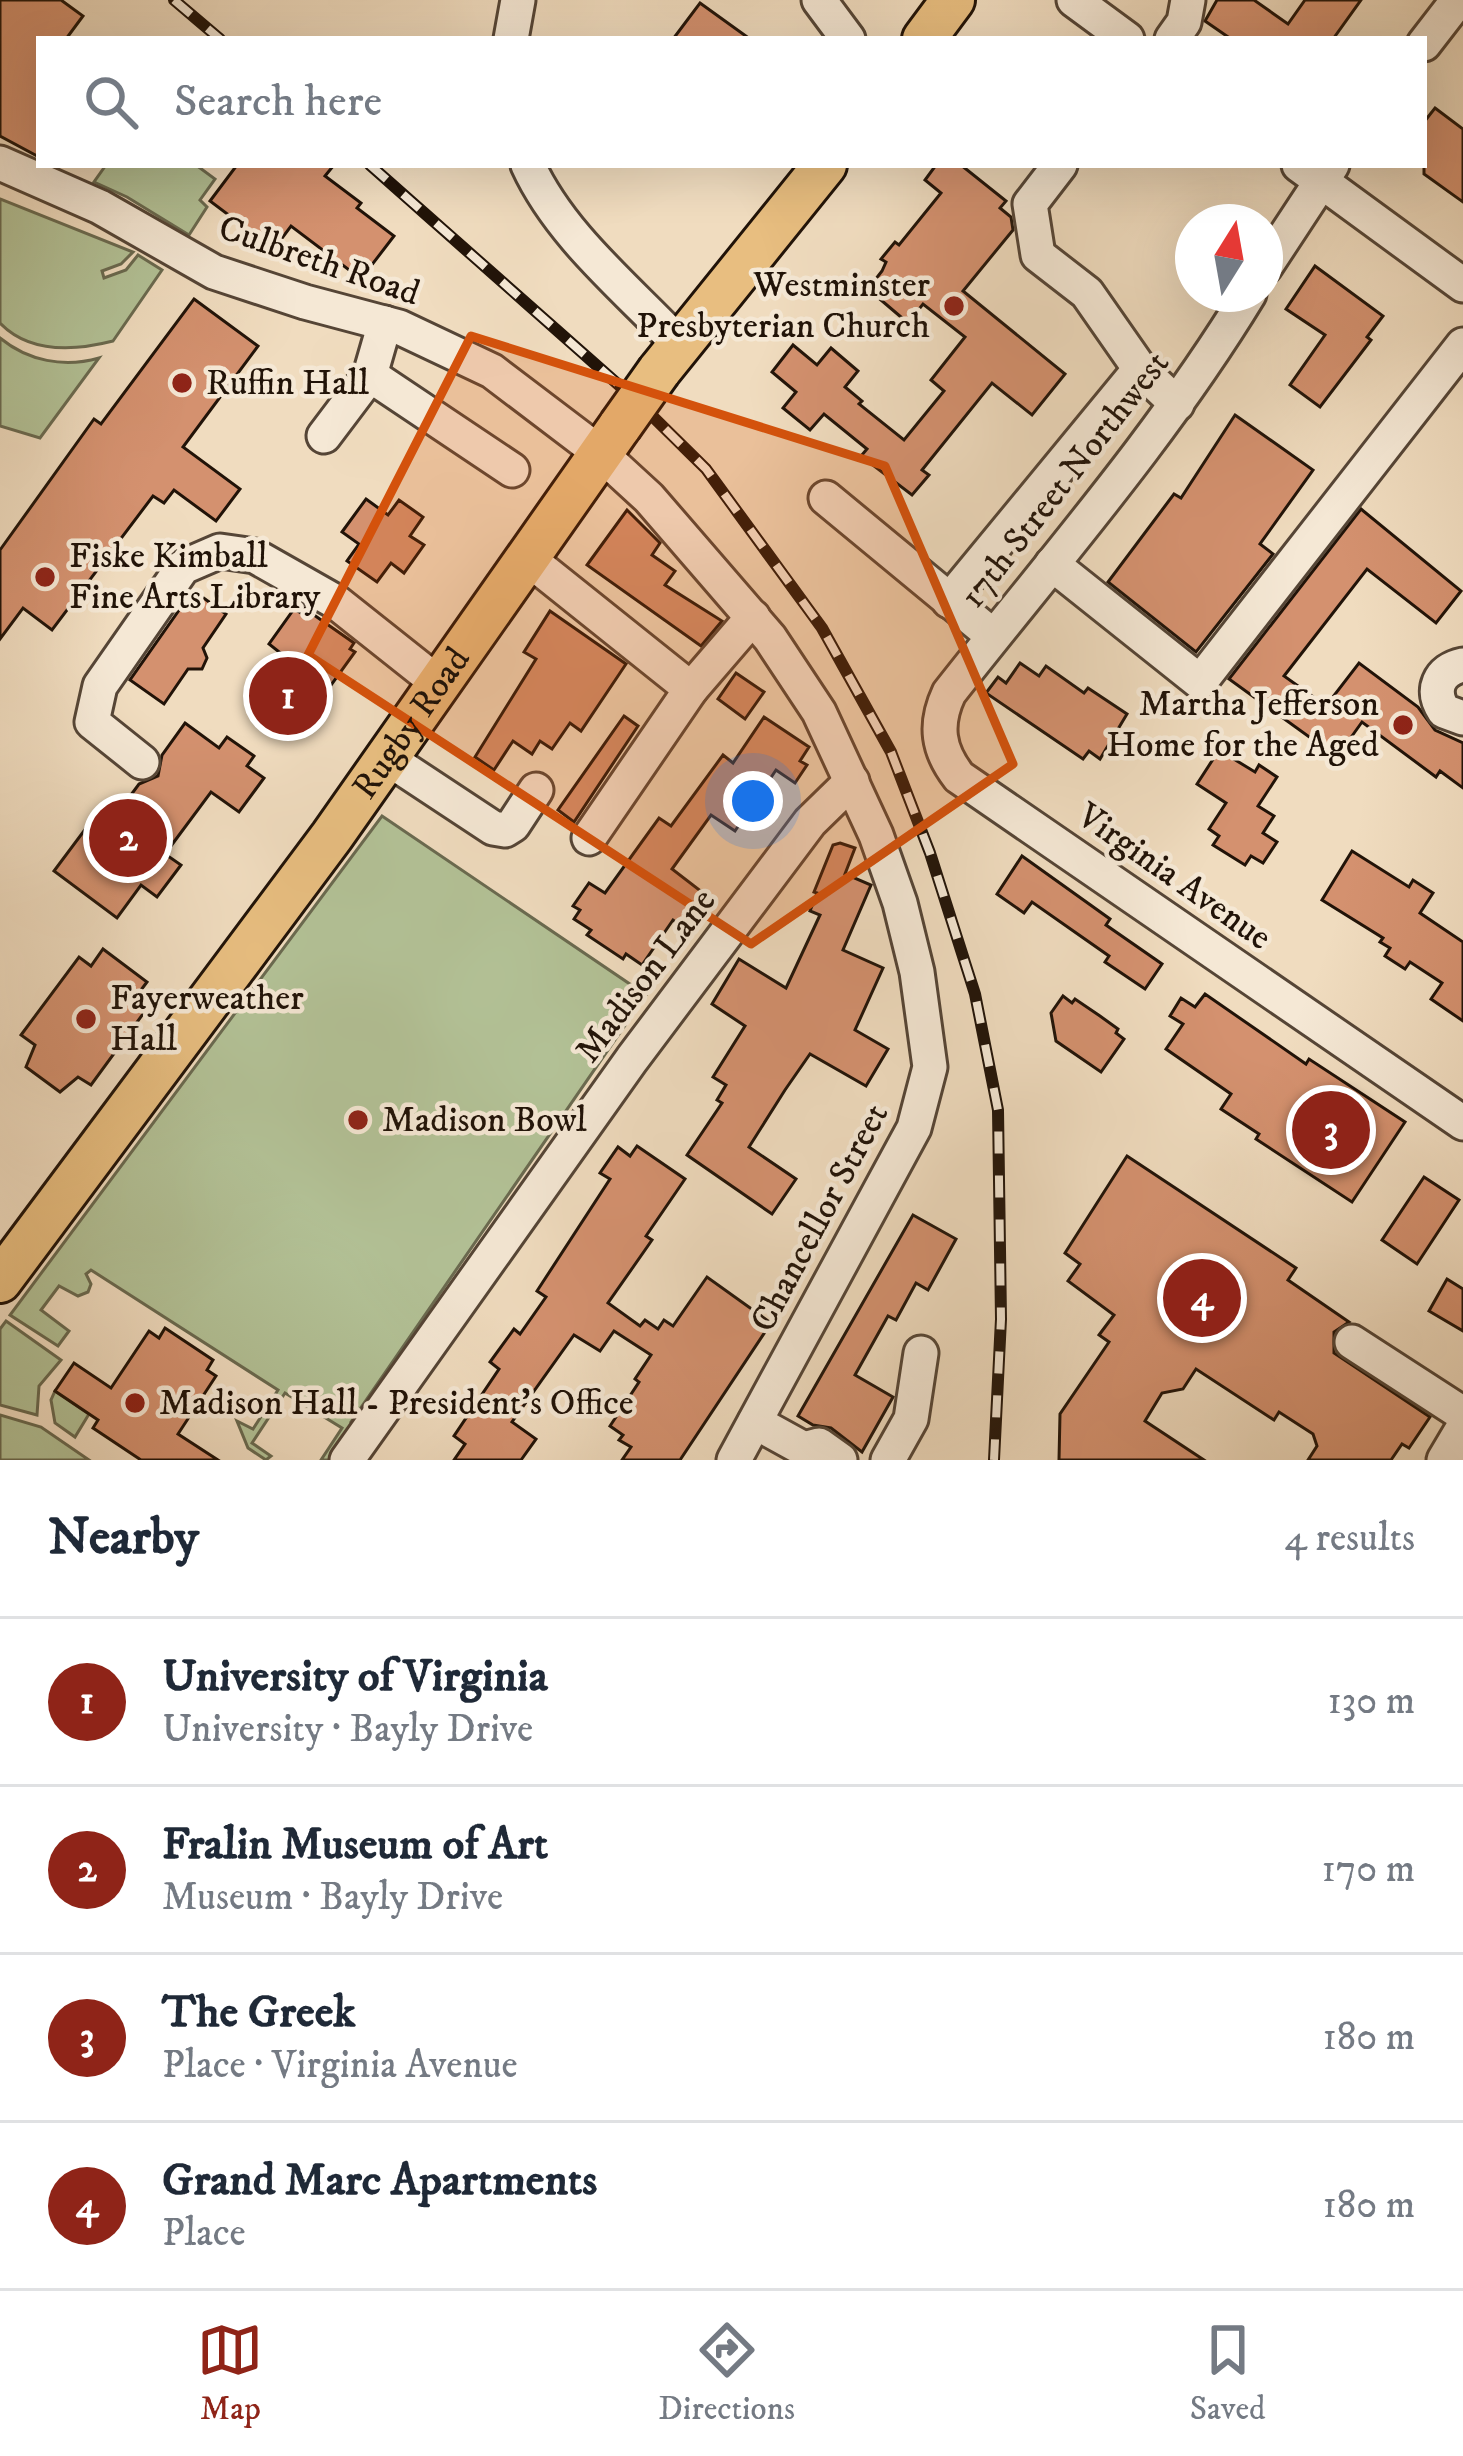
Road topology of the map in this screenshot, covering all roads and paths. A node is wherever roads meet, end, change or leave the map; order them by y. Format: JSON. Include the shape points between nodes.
{"nodes":[{"id":1,"x":518,"y":0,"type":"edge"},
{"id":2,"x":819,"y":0,"type":"edge"},
{"id":3,"x":953,"y":0,"type":"edge"},
{"id":4,"x":1074,"y":0,"type":"edge"},
{"id":5,"x":1188,"y":0,"type":"edge"},
{"id":6,"x":1457,"y":0,"type":"edge"},
{"id":7,"x":512,"y":36,"type":"edge"},
{"id":8,"x":846,"y":36,"type":"edge"},
{"id":9,"x":925,"y":36,"type":"edge"},
{"id":10,"x":1123,"y":36,"type":"edge"},
{"id":11,"x":1174,"y":36,"type":"edge"},
{"id":12,"x":1427,"y":40,"type":"edge"},
{"id":13,"x":0,"y":163,"type":"edge"},
{"id":14,"x":530,"y":168,"type":"edge"},
{"id":15,"x":823,"y":168,"type":"edge"},
{"id":16,"x":1058,"y":168,"type":"edge"},
{"id":17,"x":1317,"y":170,"type":"edge"},
{"id":18,"x":1283,"y":233,"type":"edge"},
{"id":19,"x":1463,"y":285,"type":"edge"},
{"id":20,"x":1237,"y":312,"type":"edge"},
{"id":21,"x":385,"y":323,"type":"junction"},
{"id":22,"x":1463,"y":345,"type":"edge"},
{"id":23,"x":669,"y":357,"type":"junction"},
{"id":24,"x":1140,"y":369,"type":"junction"},
{"id":25,"x":370,"y":375,"type":"junction"},
{"id":26,"x":1177,"y":404,"type":"junction"},
{"id":27,"x":324,"y":436,"type":"dead end"},
{"id":28,"x":610,"y":440,"type":"junction"},
{"id":29,"x":512,"y":470,"type":"dead end"},
{"id":30,"x":826,"y":498,"type":"dead end"},
{"id":31,"x":526,"y":557,"type":"junction"},
{"id":32,"x":1052,"y":564,"type":"junction"},
{"id":33,"x":949,"y":601,"type":"junction"},
{"id":34,"x":752,"y":617,"type":"junction"},
{"id":35,"x":987,"y":644,"type":"junction"},
{"id":36,"x":1463,"y":665,"type":"edge"},
{"id":37,"x":438,"y":683,"type":"junction"},
{"id":38,"x":691,"y":689,"type":"junction"},
{"id":39,"x":1463,"y":718,"type":"edge"},
{"id":40,"x":387,"y":758,"type":"junction"},
{"id":41,"x":142,"y":762,"type":"dead end"},
{"id":42,"x":852,"y":781,"type":"junction"},
{"id":43,"x":536,"y":790,"type":"dead end"},
{"id":44,"x":589,"y":838,"type":"dead end"},
{"id":45,"x":1463,"y":1123,"type":"edge"},
{"id":46,"x":0,"y":1281,"type":"edge"},
{"id":47,"x":1352,"y":1342,"type":"dead end"},
{"id":48,"x":922,"y":1353,"type":"dead end"},
{"id":49,"x":1463,"y":1414,"type":"edge"},
{"id":50,"x":755,"y":1422,"type":"junction"},
{"id":51,"x":1463,"y":1428,"type":"edge"},
{"id":52,"x":806,"y":1455,"type":"edge"},
{"id":53,"x":347,"y":1460,"type":"edge"},
{"id":54,"x":734,"y":1460,"type":"edge"},
{"id":55,"x":840,"y":1460,"type":"edge"},
{"id":56,"x":888,"y":1460,"type":"edge"},
{"id":57,"x":1444,"y":1460,"type":"edge"}],
"edges":[{"from":1,"to":7,"type":"street"},
{"from":2,"to":8,"type":"street"},
{"from":3,"to":9,"type":"main road"},
{"from":4,"to":10,"type":"street"},
{"from":5,"to":11,"type":"street"},
{"from":6,"to":12,"type":"street"},
{"from":13,"to":21,"type":"street","name":"Culbreth Road","via":[[100,207],[214,272]]},
{"from":14,"to":23,"type":"street"},
{"from":15,"to":23,"type":"main road","name":"Rugby Road"},
{"from":16,"to":24,"type":"street","via":[[1030,204],[1038,255],[1087,292]]},
{"from":17,"to":18,"type":"street"},
{"from":17,"to":19,"type":"street"},
{"from":20,"to":26,"type":"street","name":"17th Street Northwest"},
{"from":21,"to":25,"type":"street"},
{"from":21,"to":28,"type":"street","name":"Culbreth Road","via":[[492,371]]},
{"from":22,"to":32,"type":"street","via":[[1200,682]]},
{"from":23,"to":28,"type":"main road","name":"Rugby Road","bridge":true},
{"from":24,"to":26,"type":"street"},
{"from":24,"to":33,"type":"street"},
{"from":25,"to":27,"type":"street"},
{"from":25,"to":29,"type":"street"},
{"from":26,"to":32,"type":"street","name":"17th Street Northwest"},
{"from":28,"to":31,"type":"main road","name":"Rugby Road"},
{"from":28,"to":34,"type":"street","name":"Chancellor Street"},
{"from":30,"to":33,"type":"street"},
{"from":31,"to":37,"type":"main road","name":"Rugby Road"},
{"from":31,"to":38,"type":"street"},
{"from":32,"to":35,"type":"street","name":"17th Street Northwest"},
{"from":33,"to":35,"type":"street"},
{"from":34,"to":38,"type":"street"},
{"from":34,"to":42,"type":"street","name":"Chancellor Street","via":[[802,684]]},
{"from":35,"to":45,"type":"street","name":"Virginia Avenue","via":[[949,693],[938,727],[959,777]]},
{"from":36,"to":39,"type":"street","via":[[1439,678],[1436,690],[1444,711]]},
{"from":37,"to":40,"type":"main road","name":"Rugby Road"},
{"from":37,"to":41,"type":"street","via":[[336,602],[255,556],[220,551],[183,567],[100,686],[92,722]]},
{"from":38,"to":44,"type":"street"},
{"from":40,"to":43,"type":"street","via":[[493,828],[513,825]]},
{"from":40,"to":46,"type":"main road","name":"Rugby Road"},
{"from":42,"to":50,"type":"street","name":"Chancellor Street","via":[[899,902],[930,1067],[914,1128]]},
{"from":42,"to":53,"type":"street","name":"Madison Lane","via":[[810,822],[632,1059]]},
{"from":47,"to":49,"type":"street"},
{"from":48,"to":56,"type":"street","via":[[911,1419]]},
{"from":50,"to":52,"type":"street"},
{"from":50,"to":54,"type":"street","name":"Chancellor Street"},
{"from":51,"to":57,"type":"street"},
{"from":52,"to":55,"type":"street","via":[[819,1445]]}]}
